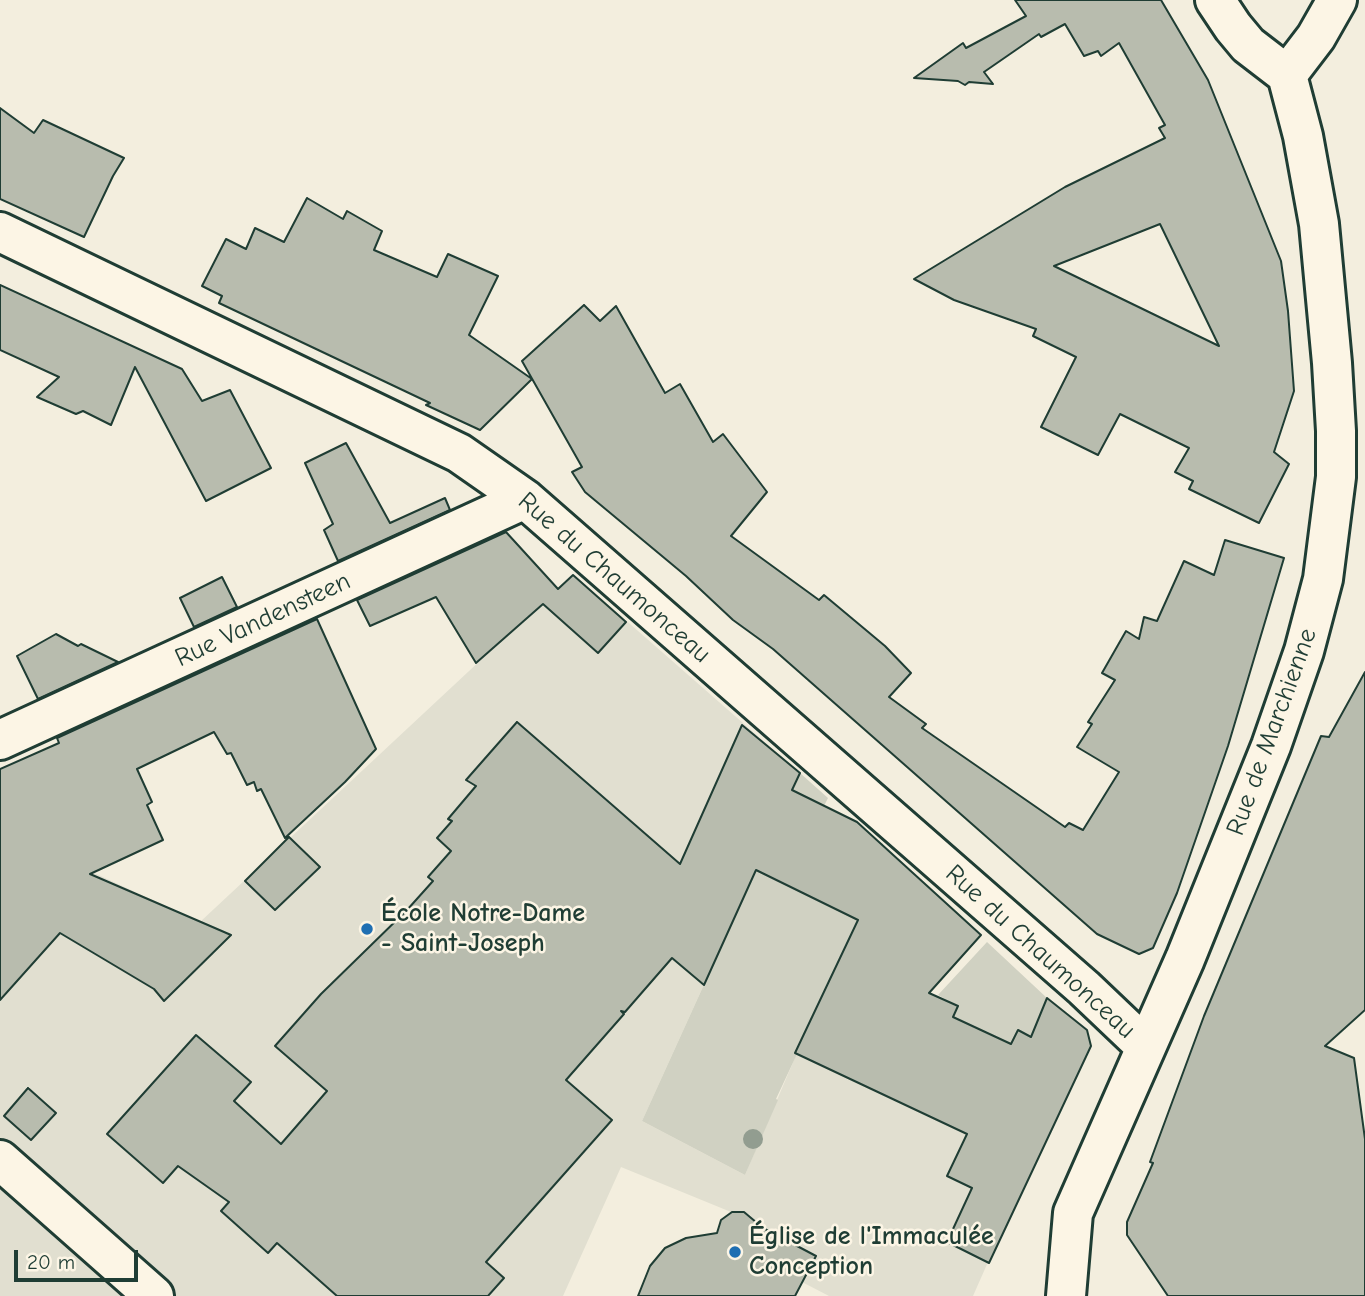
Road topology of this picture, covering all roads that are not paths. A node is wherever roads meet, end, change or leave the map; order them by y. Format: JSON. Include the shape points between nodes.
{"nodes":[{"id":1,"x":1215,"y":0,"type":"edge"},
{"id":2,"x":1338,"y":0,"type":"edge"},
{"id":3,"x":1287,"y":75,"type":"junction"},
{"id":4,"x":0,"y":232,"type":"edge"},
{"id":5,"x":525,"y":499,"type":"junction"},
{"id":6,"x":0,"y":740,"type":"edge"},
{"id":7,"x":1146,"y":1047,"type":"junction"},
{"id":8,"x":0,"y":1160,"type":"edge"},
{"id":9,"x":1069,"y":1295,"type":"edge"},
{"id":10,"x":154,"y":1296,"type":"edge"}],
"edges":[{"from":1,"to":3,"type":"street","via":[[1248,45]]},
{"from":2,"to":3,"type":"street"},
{"from":3,"to":7,"type":"street","name":"Rue de Marchienne","via":[[1303,136],[1325,284],[1336,443],[1331,528],[1320,591],[1291,692]]},
{"from":4,"to":5,"type":"street","name":"Rue du Chaumonceau","via":[[459,453]]},
{"from":5,"to":6,"type":"street","name":"Rue Vandensteen"},
{"from":5,"to":7,"type":"street","name":"Rue du Chaumonceau"},
{"from":7,"to":9,"type":"street","name":"Rue de Marchienne","via":[[1073,1213]]},
{"from":8,"to":10,"type":"street"}]}
